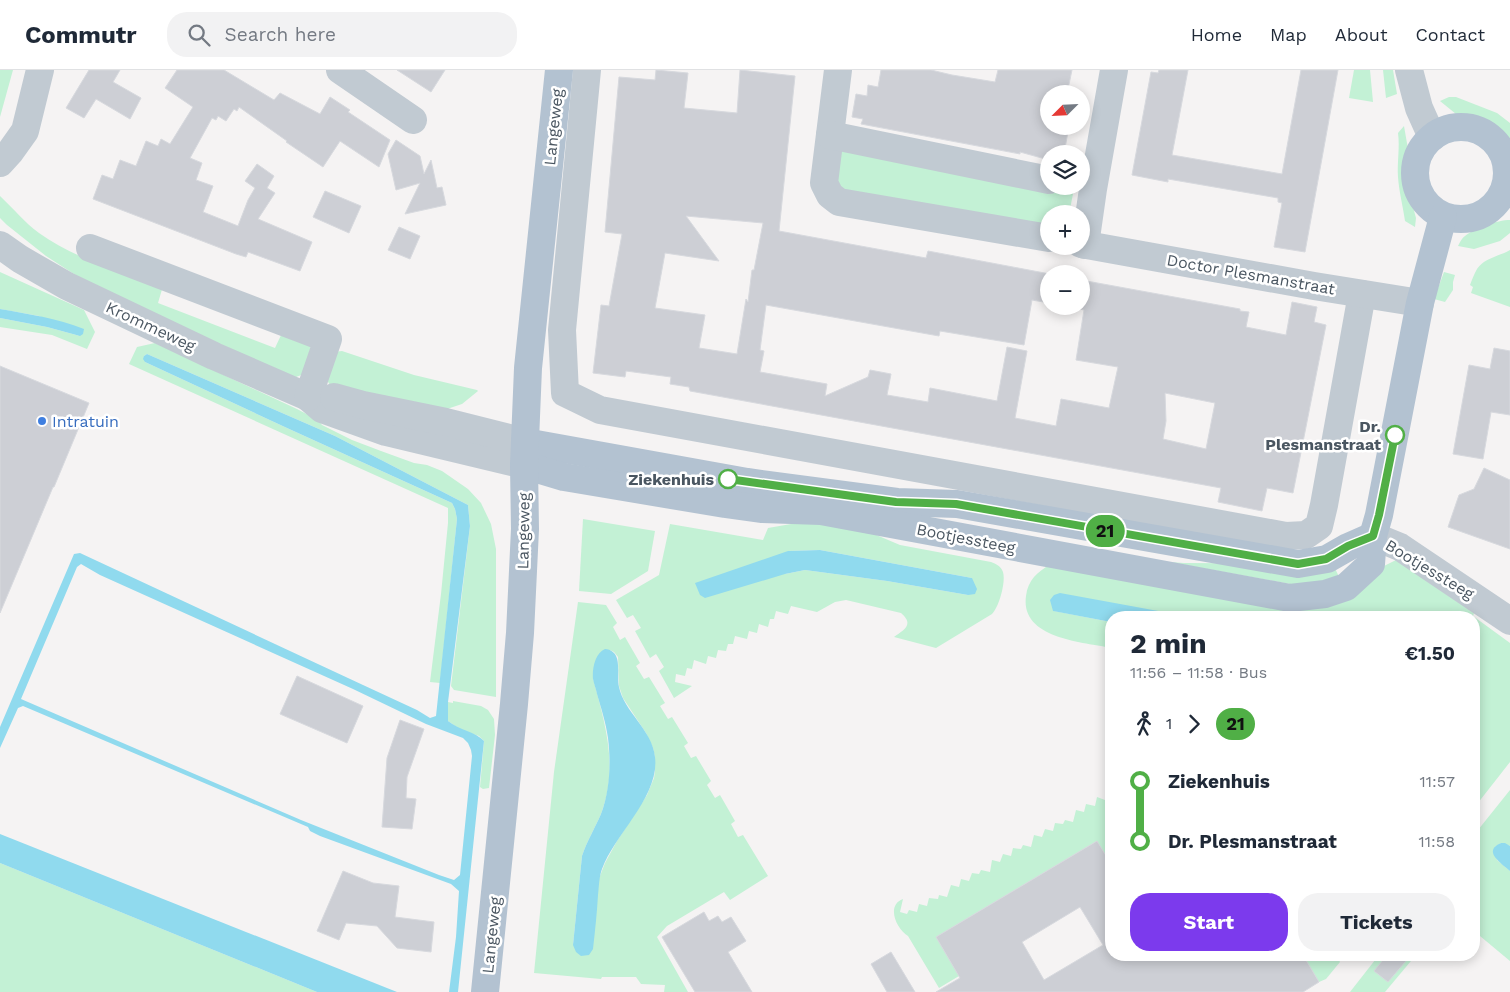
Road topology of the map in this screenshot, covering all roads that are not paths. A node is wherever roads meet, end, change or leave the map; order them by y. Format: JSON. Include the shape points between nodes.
{"nodes":[{"id":1,"x":40,"y":70,"type":"edge"},
{"id":2,"x":340,"y":70,"type":"edge"},
{"id":3,"x":559,"y":70,"type":"edge"},
{"id":4,"x":587,"y":70,"type":"edge"},
{"id":5,"x":838,"y":70,"type":"edge"},
{"id":6,"x":1114,"y":70,"type":"edge"},
{"id":7,"x":1409,"y":70,"type":"edge"},
{"id":8,"x":413,"y":120,"type":"dead end"},
{"id":9,"x":830,"y":135,"type":"junction"},
{"id":10,"x":1432,"y":137,"type":"junction"},
{"id":11,"x":0,"y":163,"type":"edge"},
{"id":12,"x":1090,"y":168,"type":"edge"},
{"id":13,"x":1040,"y":178,"type":"edge"},
{"id":14,"x":1507,"y":196,"type":"edge"},
{"id":15,"x":1443,"y":217,"type":"junction"},
{"id":16,"x":1040,"y":236,"type":"edge"},
{"id":17,"x":0,"y":245,"type":"edge"},
{"id":18,"x":1090,"y":245,"type":"edge"},
{"id":19,"x":90,"y":248,"type":"dead end"},
{"id":20,"x":1362,"y":294,"type":"junction"},
{"id":21,"x":1420,"y":303,"type":"junction"},
{"id":22,"x":308,"y":397,"type":"junction"},
{"id":23,"x":525,"y":454,"type":"junction"},
{"id":24,"x":1373,"y":536,"type":"junction"},
{"id":25,"x":1510,"y":621,"type":"edge"},
{"id":26,"x":485,"y":992,"type":"edge"}],
"edges":[{"from":1,"to":11,"type":"street","via":[[25,131]]},
{"from":2,"to":8,"type":"street"},
{"from":3,"to":23,"type":"main road","name":"Langeweg","via":[[528,368]]},
{"from":4,"to":20,"type":"street","name":"Langeweg","via":[[562,330],[564,393],[600,410],[1286,536],[1306,535],[1319,526],[1324,505]]},
{"from":5,"to":9,"type":"street"},
{"from":6,"to":12,"type":"street"},
{"from":7,"to":10,"type":"street","via":[[1416,99]]},
{"from":9,"to":13,"type":"street"},
{"from":9,"to":16,"type":"street","via":[[824,184],[838,202]]},
{"from":10,"to":14,"type":"main road","via":[[1459,127],[1487,135],[1505,158]]},
{"from":10,"to":15,"type":"main road","via":[[1420,150],[1415,180],[1424,202]]},
{"from":14,"to":15,"type":"main road","via":[[1474,218],[1457,220]]},
{"from":15,"to":21,"type":"main road"},
{"from":17,"to":22,"type":"street","name":"Krommeweg","via":[[67,286]]},
{"from":18,"to":20,"type":"street","name":"Doctor Plesmanstraat"},
{"from":19,"to":22,"type":"street","via":[[328,339]]},
{"from":20,"to":21,"type":"street","name":"Doctor Plesmanstraat"},
{"from":21,"to":24,"type":"main road"},
{"from":22,"to":23,"type":"street","name":"Krommeweg","via":[[329,396],[446,422]]},
{"from":23,"to":24,"type":"main road","name":"Bootjessteeg","via":[[896,502],[956,504],[1298,564],[1326,559]]},
{"from":23,"to":26,"type":"main road","name":"Langeweg","via":[[520,633]]},
{"from":24,"to":25,"type":"street","name":"Bootjessteeg","via":[[1400,547]]}]}
